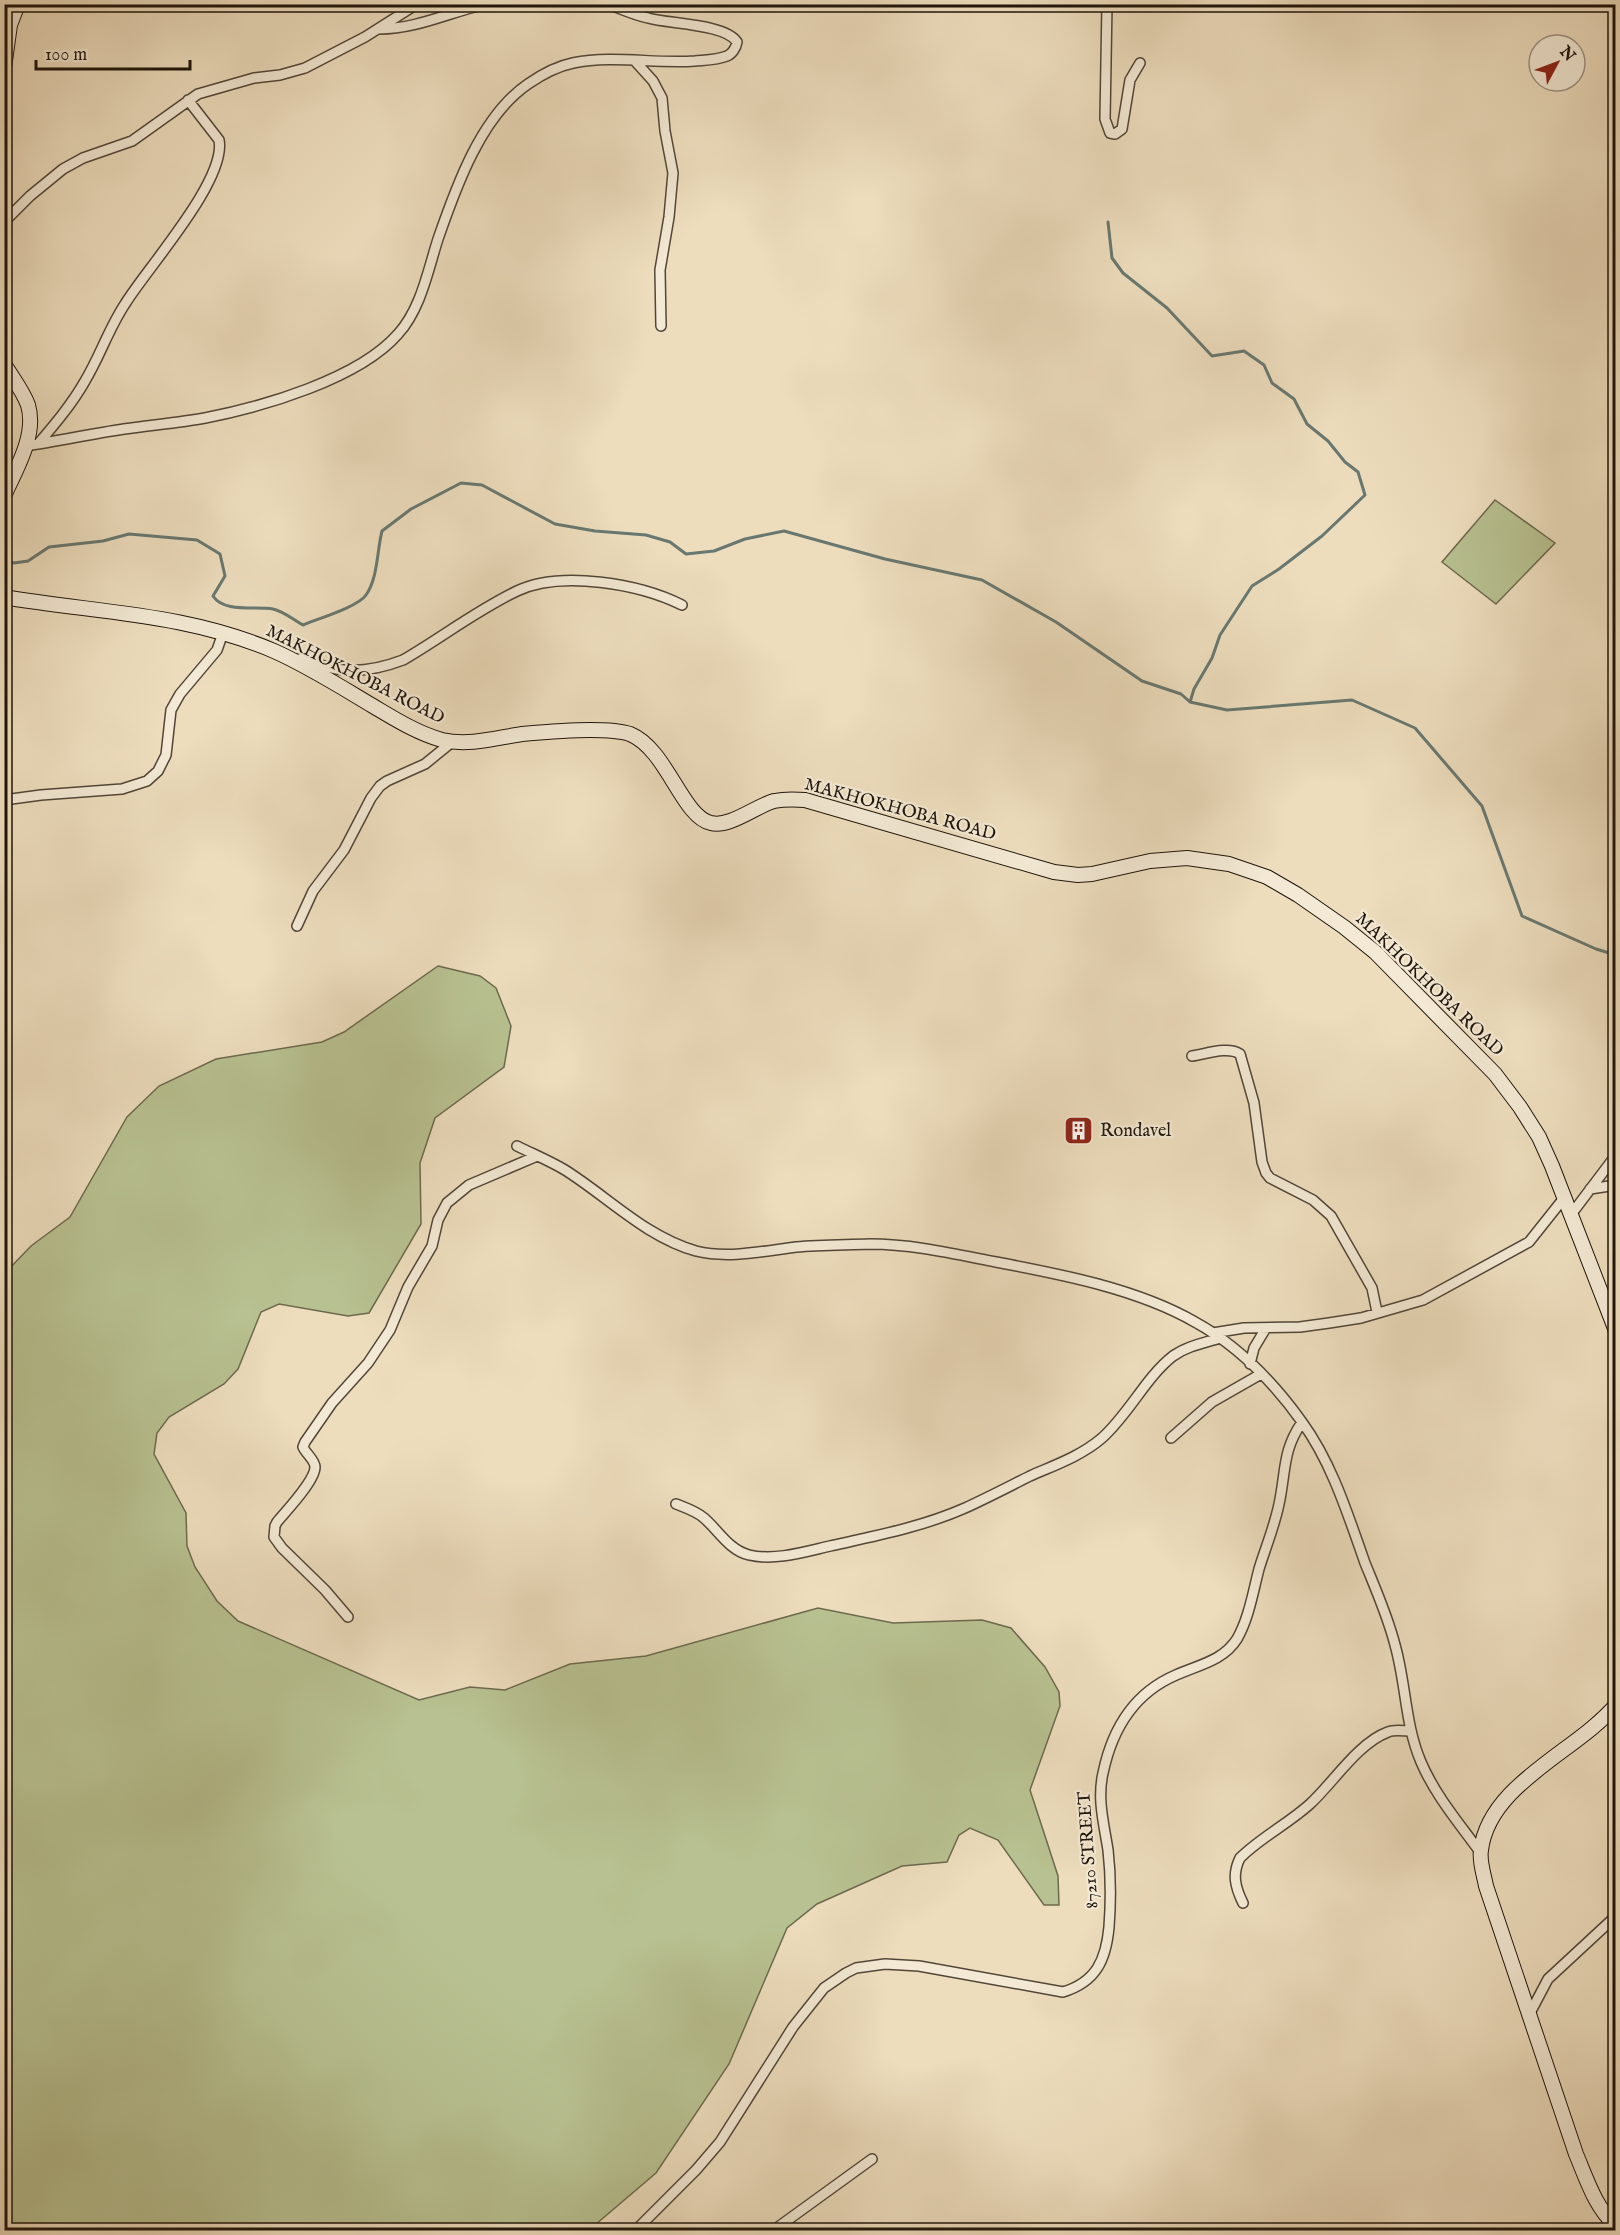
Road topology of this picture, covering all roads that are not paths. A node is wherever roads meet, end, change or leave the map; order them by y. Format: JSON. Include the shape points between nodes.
{"nodes":[{"id":1,"x":18,"y":4,"type":"edge"},
{"id":2,"x":417,"y":4,"type":"edge"},
{"id":3,"x":486,"y":4,"type":"edge"},
{"id":4,"x":608,"y":4,"type":"edge"},
{"id":5,"x":1107,"y":4,"type":"edge"},
{"id":6,"x":380,"y":29,"type":"junction"},
{"id":7,"x":634,"y":60,"type":"junction"},
{"id":8,"x":1140,"y":63,"type":"dead end"},
{"id":9,"x":4,"y":68,"type":"edge"},
{"id":10,"x":188,"y":100,"type":"junction"},
{"id":11,"x":4,"y":222,"type":"edge"},
{"id":12,"x":661,"y":326,"type":"dead end"},
{"id":13,"x":4,"y":364,"type":"edge"},
{"id":14,"x":32,"y":445,"type":"junction"},
{"id":15,"x":4,"y":495,"type":"edge"},
{"id":16,"x":4,"y":597,"type":"edge"},
{"id":17,"x":682,"y":605,"type":"dead end"},
{"id":18,"x":223,"y":633,"type":"junction"},
{"id":19,"x":291,"y":660,"type":"junction"},
{"id":20,"x":452,"y":742,"type":"junction"},
{"id":21,"x":4,"y":800,"type":"edge"},
{"id":22,"x":297,"y":926,"type":"dead end"},
{"id":23,"x":1192,"y":1056,"type":"dead end"},
{"id":24,"x":517,"y":1146,"type":"dead end"},
{"id":25,"x":1616,"y":1155,"type":"edge"},
{"id":26,"x":537,"y":1156,"type":"junction"},
{"id":27,"x":1616,"y":1185,"type":"edge"},
{"id":28,"x":1590,"y":1189,"type":"junction"},
{"id":29,"x":1564,"y":1198,"type":"junction"},
{"id":30,"x":1570,"y":1216,"type":"junction"},
{"id":31,"x":1377,"y":1312,"type":"junction"},
{"id":32,"x":1266,"y":1328,"type":"junction"},
{"id":33,"x":1616,"y":1332,"type":"edge"},
{"id":34,"x":1217,"y":1336,"type":"junction"},
{"id":35,"x":1250,"y":1364,"type":"junction"},
{"id":36,"x":1261,"y":1374,"type":"junction"},
{"id":37,"x":1302,"y":1422,"type":"junction"},
{"id":38,"x":1172,"y":1438,"type":"dead end"},
{"id":39,"x":676,"y":1504,"type":"dead end"},
{"id":40,"x":348,"y":1617,"type":"dead end"},
{"id":41,"x":1616,"y":1706,"type":"edge"},
{"id":42,"x":1411,"y":1731,"type":"junction"},
{"id":43,"x":1480,"y":1852,"type":"junction"},
{"id":44,"x":1243,"y":1903,"type":"dead end"},
{"id":45,"x":1616,"y":1916,"type":"edge"},
{"id":46,"x":1529,"y":2016,"type":"junction"},
{"id":47,"x":872,"y":2159,"type":"dead end"},
{"id":48,"x":1616,"y":2226,"type":"edge"},
{"id":49,"x":636,"y":2230,"type":"edge"},
{"id":50,"x":774,"y":2230,"type":"edge"}],
"edges":[{"from":1,"to":9,"type":"street","via":[[10,25]]},
{"from":2,"to":6,"type":"street"},
{"from":3,"to":6,"type":"street","via":[[417,25]]},
{"from":4,"to":7,"type":"street","via":[[646,18],[729,34],[737,42],[727,56],[712,59]]},
{"from":5,"to":8,"type":"street","via":[[1105,119],[1110,133],[1122,129],[1130,80]]},
{"from":6,"to":10,"type":"street","via":[[305,68],[208,90]]},
{"from":7,"to":12,"type":"street","via":[[662,98],[673,173],[660,270]]},
{"from":7,"to":14,"type":"street","via":[[593,60],[559,67],[529,83],[501,108],[452,198],[413,310],[400,333],[375,356],[308,389],[228,412]]},
{"from":10,"to":11,"type":"street","via":[[132,141],[82,158],[63,169]]},
{"from":10,"to":14,"type":"street","via":[[219,140],[215,170],[125,303],[85,382]]},
{"from":13,"to":14,"type":"street","via":[[27,404]]},
{"from":14,"to":15,"type":"street"},
{"from":16,"to":18,"type":"street","name":"MAKHOKHOBA ROAD","via":[[129,613]]},
{"from":17,"to":19,"type":"street","via":[[664,596],[616,584],[541,584],[519,590],[403,660],[388,665],[352,670]]},
{"from":18,"to":19,"type":"street","name":"MAKHOKHOBA ROAD"},
{"from":18,"to":21,"type":"street","via":[[217,650],[180,693],[171,710],[166,755],[147,781],[122,789]]},
{"from":19,"to":20,"type":"street","name":"MAKHOKHOBA ROAD","via":[[421,733]]},
{"from":20,"to":22,"type":"street","via":[[425,764],[380,786],[344,850],[313,891]]},
{"from":20,"to":29,"type":"street","name":"MAKHOKHOBA ROAD","via":[[579,730],[631,735],[656,755],[693,811],[709,823],[726,822],[773,802],[805,800],[1054,872],[1092,874],[1150,861],[1187,858],[1229,864],[1267,878],[1324,911],[1375,952],[1495,1074],[1539,1137]]},
{"from":23,"to":31,"type":"street","via":[[1227,1050],[1240,1054],[1266,1173],[1313,1200],[1331,1216],[1372,1288]]},
{"from":24,"to":26,"type":"street"},
{"from":25,"to":28,"type":"street"},
{"from":26,"to":34,"type":"street","via":[[563,1168],[650,1230],[695,1251],[740,1253],[819,1245],[891,1244],[1056,1273],[1146,1300],[1191,1319]]},
{"from":26,"to":40,"type":"street","via":[[469,1185],[447,1203],[432,1246],[408,1287],[390,1330],[305,1442],[303,1447],[313,1460],[315,1471],[277,1522],[274,1537]]},
{"from":27,"to":28,"type":"street"},
{"from":28,"to":30,"type":"street"},
{"from":29,"to":30,"type":"street","name":"MAKHOKHOBA ROAD"},
{"from":29,"to":31,"type":"street","via":[[1529,1242],[1423,1300]]},
{"from":30,"to":33,"type":"street","name":"MAKHOKHOBA ROAD"},
{"from":31,"to":32,"type":"street","via":[[1300,1327]]},
{"from":32,"to":34,"type":"street"},
{"from":32,"to":35,"type":"street"},
{"from":34,"to":35,"type":"street"},
{"from":34,"to":39,"type":"street","via":[[1173,1356],[1093,1445],[933,1520],[819,1548],[760,1557],[737,1550],[704,1518]]},
{"from":35,"to":36,"type":"street"},
{"from":36,"to":37,"type":"street"},
{"from":36,"to":38,"type":"street","via":[[1212,1402]]},
{"from":37,"to":42,"type":"street","via":[[1331,1476],[1392,1633]]},
{"from":37,"to":49,"type":"street","name":"87210 STREET","via":[[1289,1442],[1279,1503],[1238,1638],[1214,1660],[1174,1675],[1144,1695],[1126,1715],[1108,1751],[1100,1787],[1111,1901],[1107,1945],[1092,1974],[1083,1984],[1063,1992],[919,1966],[869,1965],[841,1976],[814,1998],[720,2142]]},
{"from":41,"to":43,"type":"street","via":[[1503,1802],[1485,1833]]},
{"from":42,"to":43,"type":"street","via":[[1427,1775]]},
{"from":42,"to":44,"type":"street","via":[[1387,1732],[1370,1743],[1311,1802],[1239,1858],[1235,1879]]},
{"from":43,"to":46,"type":"street","via":[[1486,1886]]},
{"from":45,"to":46,"type":"street","via":[[1548,1979]]},
{"from":46,"to":48,"type":"street","via":[[1593,2196]]},
{"from":47,"to":50,"type":"street"}]}
